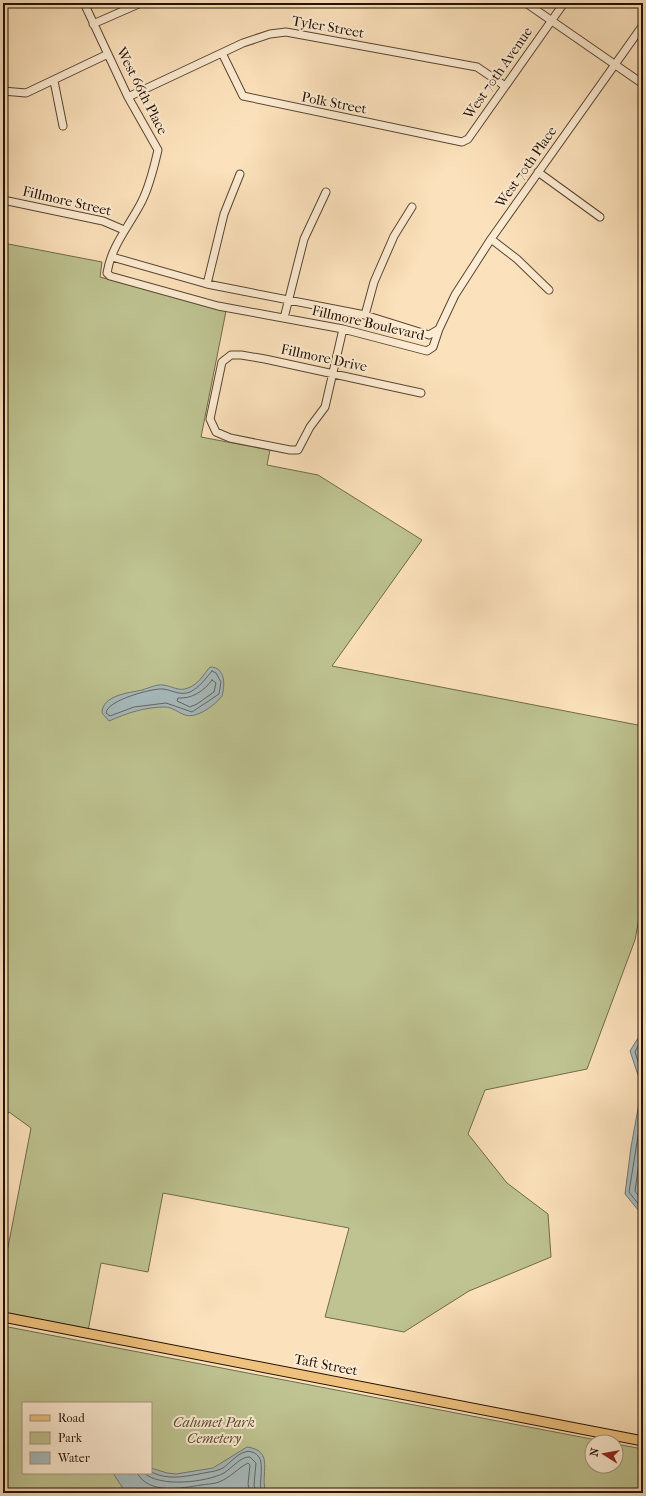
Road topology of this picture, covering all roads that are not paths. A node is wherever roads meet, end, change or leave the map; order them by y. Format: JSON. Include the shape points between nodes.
{"nodes":[{"id":1,"x":84,"y":3,"type":"edge"},
{"id":2,"x":141,"y":3,"type":"edge"},
{"id":3,"x":526,"y":3,"type":"edge"},
{"id":4,"x":564,"y":3,"type":"edge"},
{"id":5,"x":552,"y":19,"type":"junction"},
{"id":6,"x":94,"y":24,"type":"junction"},
{"id":7,"x":643,"y":26,"type":"edge"},
{"id":8,"x":3,"y":42,"type":"edge"},
{"id":9,"x":3,"y":49,"type":"edge"},
{"id":10,"x":222,"y":53,"type":"junction"},
{"id":11,"x":108,"y":54,"type":"junction"},
{"id":12,"x":615,"y":64,"type":"junction"},
{"id":13,"x":54,"y":81,"type":"junction"},
{"id":14,"x":643,"y":84,"type":"edge"},
{"id":15,"x":505,"y":86,"type":"junction"},
{"id":16,"x":3,"y":91,"type":"edge"},
{"id":17,"x":128,"y":97,"type":"junction"},
{"id":18,"x":63,"y":126,"type":"dead end"},
{"id":19,"x":468,"y":138,"type":"joint"},
{"id":20,"x":538,"y":172,"type":"junction"},
{"id":21,"x":240,"y":174,"type":"dead end"},
{"id":22,"x":326,"y":192,"type":"dead end"},
{"id":23,"x":3,"y":200,"type":"edge"},
{"id":24,"x":412,"y":207,"type":"dead end"},
{"id":25,"x":600,"y":217,"type":"dead end"},
{"id":26,"x":124,"y":230,"type":"junction"},
{"id":27,"x":491,"y":239,"type":"junction"},
{"id":28,"x":112,"y":257,"type":"junction"},
{"id":29,"x":207,"y":284,"type":"junction"},
{"id":30,"x":549,"y":290,"type":"dead end"},
{"id":31,"x":288,"y":300,"type":"junction"},
{"id":32,"x":365,"y":315,"type":"junction"},
{"id":33,"x":284,"y":318,"type":"junction"},
{"id":34,"x":343,"y":329,"type":"junction"},
{"id":35,"x":439,"y":329,"type":"junction"},
{"id":36,"x":334,"y":373,"type":"junction"},
{"id":37,"x":421,"y":393,"type":"dead end"},
{"id":38,"x":3,"y":1317,"type":"edge"},
{"id":39,"x":643,"y":1441,"type":"edge"}],
"edges":[{"from":1,"to":6,"type":"street","name":"West 66th Place"},
{"from":2,"to":6,"type":"street"},
{"from":3,"to":5,"type":"street"},
{"from":4,"to":5,"type":"street","name":"West 70th Avenue"},
{"from":5,"to":12,"type":"street"},
{"from":5,"to":15,"type":"street","name":"West 70th Avenue"},
{"from":6,"to":11,"type":"street","name":"West 66th Place"},
{"from":7,"to":12,"type":"street","name":"West 70th Place"},
{"from":8,"to":9,"type":"street"},
{"from":10,"to":15,"type":"street","name":"Tyler Street","via":[[270,34],[286,32],[477,67]]},
{"from":10,"to":17,"type":"street","name":"Tyler Street"},
{"from":10,"to":19,"type":"street","name":"Polk Street","via":[[243,96],[462,142]]},
{"from":11,"to":13,"type":"street"},
{"from":11,"to":17,"type":"street","name":"West 66th Place"},
{"from":12,"to":14,"type":"street"},
{"from":12,"to":20,"type":"street","name":"West 70th Place"},
{"from":13,"to":16,"type":"street","via":[[26,93]]},
{"from":13,"to":18,"type":"street"},
{"from":15,"to":19,"type":"street","name":"West 70th Avenue"},
{"from":17,"to":26,"type":"street","name":"West 66th Place","via":[[158,150],[143,201]]},
{"from":20,"to":25,"type":"street"},
{"from":20,"to":27,"type":"street","name":"West 70th Place"},
{"from":21,"to":29,"type":"street","via":[[224,214]]},
{"from":22,"to":31,"type":"street","via":[[304,239]]},
{"from":23,"to":26,"type":"street","name":"Fillmore Street","via":[[103,221]]},
{"from":24,"to":32,"type":"street","via":[[394,236],[374,282]]},
{"from":26,"to":28,"type":"street","name":"West 66th Place"},
{"from":27,"to":30,"type":"street","via":[[517,259]]},
{"from":27,"to":35,"type":"street","name":"West 70th Place","via":[[456,295]]},
{"from":28,"to":29,"type":"street","name":"Fillmore Boulevard"},
{"from":28,"to":33,"type":"street","name":"Fillmore Boulevard","via":[[107,273],[110,276],[218,306]]},
{"from":29,"to":31,"type":"street","name":"Fillmore Boulevard"},
{"from":31,"to":32,"type":"street","name":"Fillmore Boulevard"},
{"from":31,"to":33,"type":"street"},
{"from":32,"to":35,"type":"street","name":"Fillmore Boulevard","via":[[428,335]]},
{"from":33,"to":34,"type":"street","name":"Fillmore Boulevard"},
{"from":34,"to":35,"type":"street","name":"Fillmore Boulevard","via":[[427,351],[433,347]]},
{"from":34,"to":36,"type":"street"},
{"from":36,"to":36,"type":"street","name":"Fillmore Drive","via":[[325,407],[310,427],[298,450],[230,438],[216,432],[210,419],[222,362],[231,355]]},
{"from":36,"to":37,"type":"street","name":"Fillmore Drive"},
{"from":38,"to":39,"type":"main road","name":"Taft Street"}]}
